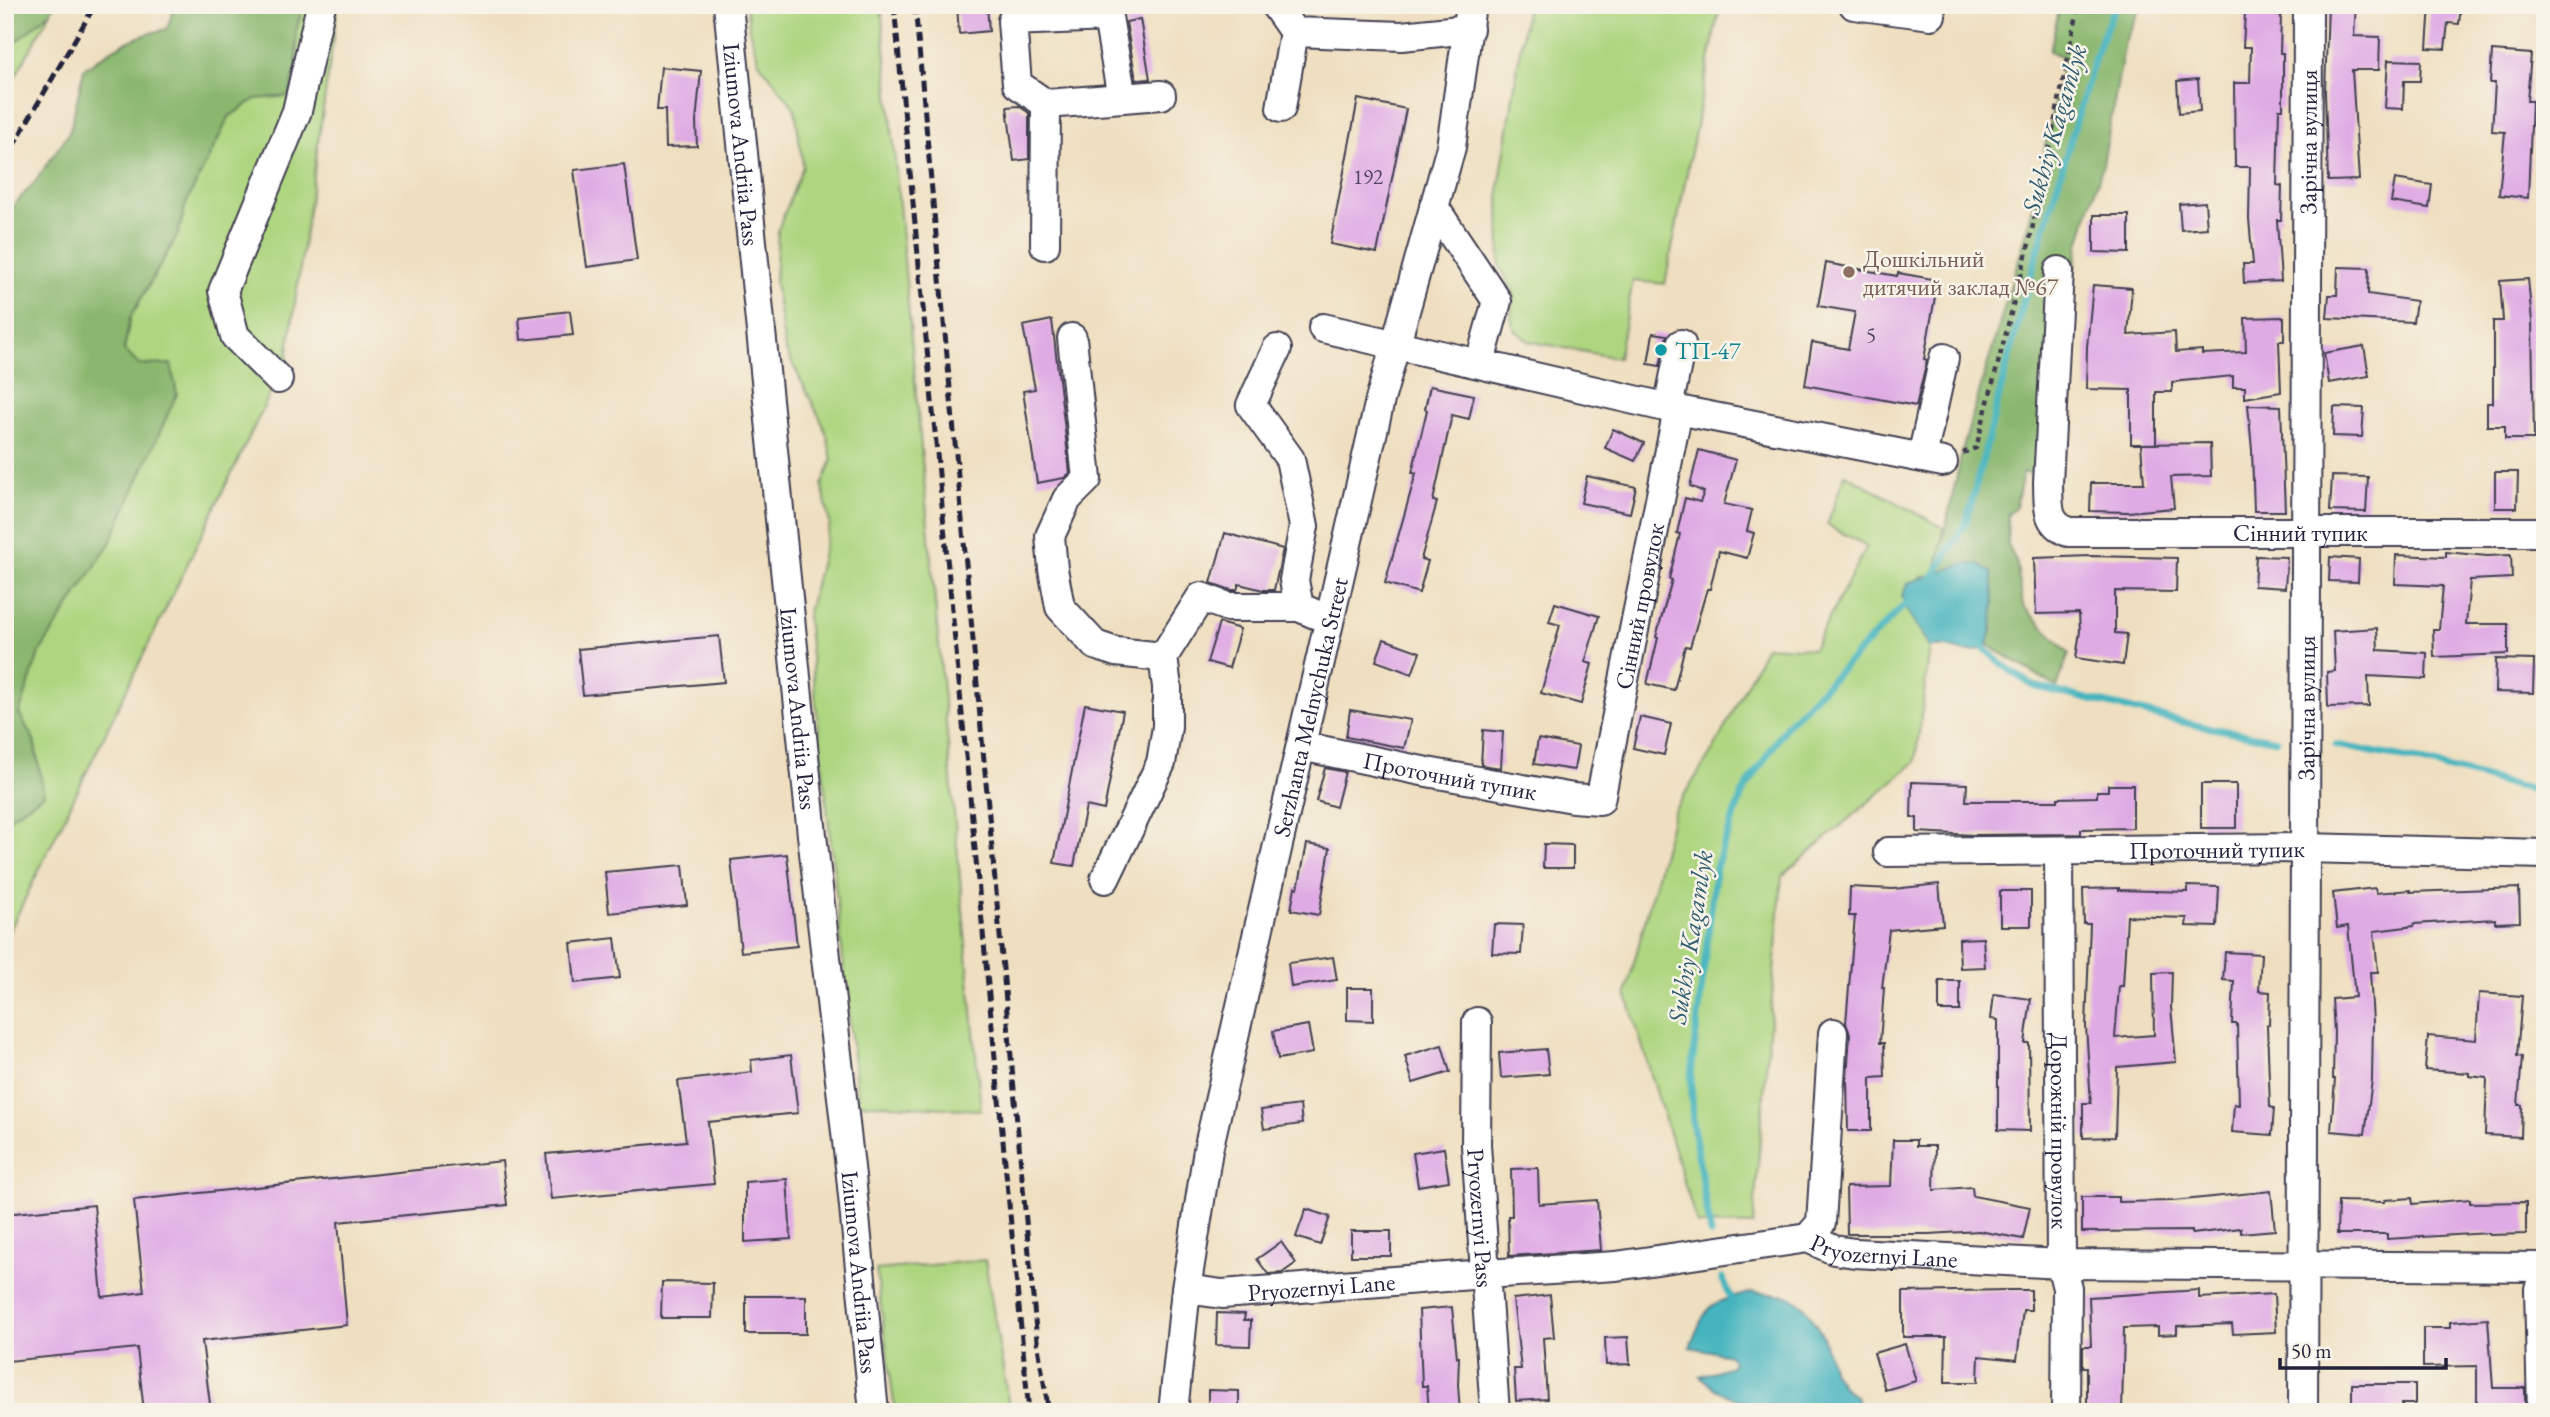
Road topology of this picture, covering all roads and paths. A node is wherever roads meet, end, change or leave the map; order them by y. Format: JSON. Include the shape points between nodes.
{"nodes":[{"id":1,"x":321,"y":5,"type":"edge"},
{"id":2,"x":728,"y":5,"type":"edge"},
{"id":3,"x":1275,"y":5,"type":"edge"},
{"id":4,"x":1854,"y":5,"type":"edge"},
{"id":5,"x":2079,"y":5,"type":"edge"},
{"id":6,"x":2308,"y":5,"type":"edge"},
{"id":7,"x":1013,"y":13,"type":"edge"},
{"id":8,"x":1931,"y":15,"type":"dead end"},
{"id":9,"x":1470,"y":17,"type":"edge"},
{"id":10,"x":1294,"y":32,"type":"junction"},
{"id":11,"x":1161,"y":95,"type":"dead end"},
{"id":12,"x":1122,"y":98,"type":"junction"},
{"id":13,"x":1046,"y":104,"type":"junction"},
{"id":14,"x":1281,"y":108,"type":"dead end"},
{"id":15,"x":1434,"y":207,"type":"junction"},
{"id":16,"x":1045,"y":245,"type":"dead end"},
{"id":17,"x":2050,"y":277,"type":"joint"},
{"id":18,"x":2018,"y":282,"type":"junction"},
{"id":19,"x":1323,"y":328,"type":"dead end"},
{"id":20,"x":1072,"y":338,"type":"dead end"},
{"id":21,"x":1681,"y":344,"type":"dead end"},
{"id":22,"x":1396,"y":345,"type":"junction"},
{"id":23,"x":1277,"y":349,"type":"dead end"},
{"id":24,"x":1944,"y":358,"type":"dead end"},
{"id":25,"x":1480,"y":362,"type":"junction"},
{"id":26,"x":278,"y":379,"type":"dead end"},
{"id":27,"x":1673,"y":409,"type":"junction"},
{"id":28,"x":1933,"y":460,"type":"junction"},
{"id":29,"x":2545,"y":532,"type":"edge"},
{"id":30,"x":2305,"y":533,"type":"junction"},
{"id":31,"x":1299,"y":607,"type":"junction"},
{"id":32,"x":1330,"y":622,"type":"junction"},
{"id":33,"x":1163,"y":657,"type":"junction"},
{"id":34,"x":1301,"y":746,"type":"junction"},
{"id":35,"x":1600,"y":800,"type":"joint"},
{"id":36,"x":2304,"y":848,"type":"junction"},
{"id":37,"x":2059,"y":851,"type":"junction"},
{"id":38,"x":1888,"y":852,"type":"dead end"},
{"id":39,"x":2545,"y":854,"type":"edge"},
{"id":40,"x":1105,"y":879,"type":"dead end"},
{"id":41,"x":1477,"y":1022,"type":"dead end"},
{"id":42,"x":1833,"y":1033,"type":"dead end"},
{"id":43,"x":1808,"y":1238,"type":"junction"},
{"id":44,"x":2062,"y":1264,"type":"junction"},
{"id":45,"x":2303,"y":1266,"type":"junction"},
{"id":46,"x":2545,"y":1267,"type":"edge"},
{"id":47,"x":1485,"y":1273,"type":"junction"},
{"id":48,"x":2545,"y":1273,"type":"edge"},
{"id":49,"x":1185,"y":1289,"type":"junction"},
{"id":50,"x":874,"y":1412,"type":"edge"},
{"id":51,"x":1173,"y":1412,"type":"edge"},
{"id":52,"x":1495,"y":1412,"type":"edge"},
{"id":53,"x":2066,"y":1412,"type":"edge"},
{"id":54,"x":2303,"y":1412,"type":"edge"},
{"id":55,"x":2542,"y":1412,"type":"edge"}],
"edges":[{"from":1,"to":26,"type":"street","via":[[297,111],[223,292],[234,336]]},
{"from":2,"to":50,"type":"street","name":"Iziumova Andriia Pass"},
{"from":3,"to":10,"type":"street"},
{"from":4,"to":8,"type":"street"},
{"from":5,"to":18,"type":"path"},
{"from":6,"to":30,"type":"street","name":"Зарічна вулиця"},
{"from":7,"to":12,"type":"street","via":[[1108,17]]},
{"from":7,"to":13,"type":"street","via":[[1017,84]]},
{"from":9,"to":10,"type":"street","via":[[1402,36]]},
{"from":9,"to":15,"type":"street","name":"Serzhanta Melnychuka Street","via":[[1451,147]]},
{"from":10,"to":14,"type":"street"},
{"from":11,"to":12,"type":"street"},
{"from":12,"to":13,"type":"street"},
{"from":13,"to":16,"type":"street"},
{"from":15,"to":22,"type":"street","name":"Serzhanta Melnychuka Street"},
{"from":15,"to":25,"type":"street","via":[[1497,300]]},
{"from":17,"to":18,"type":"path"},
{"from":17,"to":30,"type":"street","name":"Сінний тупик","via":[[2049,483],[2050,516],[2057,528],[2068,533]]},
{"from":18,"to":28,"type":"path","via":[[1976,448]]},
{"from":19,"to":22,"type":"street"},
{"from":20,"to":33,"type":"street","via":[[1087,479],[1067,499],[1050,536],[1060,607],[1095,645]]},
{"from":21,"to":27,"type":"street","name":"Сінний провулок"},
{"from":22,"to":25,"type":"street"},
{"from":22,"to":32,"type":"street","name":"Serzhanta Melnychuka Street"},
{"from":23,"to":31,"type":"street","via":[[1251,405],[1290,459],[1304,526],[1294,580]]},
{"from":24,"to":28,"type":"street"},
{"from":25,"to":27,"type":"street"},
{"from":27,"to":28,"type":"street"},
{"from":27,"to":35,"type":"street","name":"Сінний провулок"},
{"from":29,"to":30,"type":"street","name":"Сінний тупик"},
{"from":30,"to":36,"type":"street","name":"Зарічна вулиця"},
{"from":31,"to":32,"type":"street"},
{"from":31,"to":33,"type":"street","via":[[1228,607],[1201,597]]},
{"from":32,"to":34,"type":"street","name":"Serzhanta Melnychuka Street"},
{"from":33,"to":40,"type":"street","via":[[1167,727],[1161,763]]},
{"from":34,"to":35,"type":"street","name":"Проточний тупик"},
{"from":34,"to":49,"type":"street","name":"Serzhanta Melnychuka Street","via":[[1208,1150]]},
{"from":36,"to":37,"type":"street","name":"Проточний тупик"},
{"from":36,"to":39,"type":"street","name":"Проточний тупик"},
{"from":36,"to":45,"type":"street","name":"Зарічна вулиця"},
{"from":37,"to":38,"type":"street","name":"Проточний тупик"},
{"from":37,"to":44,"type":"street","name":"Дорожній провулок"},
{"from":41,"to":47,"type":"street","name":"Pryozernyi Pass","via":[[1476,1145]]},
{"from":42,"to":43,"type":"street","via":[[1821,1223]]},
{"from":43,"to":44,"type":"street","name":"Pryozernyi Lane","via":[[1834,1250],[1855,1253]]},
{"from":43,"to":47,"type":"street","name":"Pryozernyi Lane","via":[[1616,1266]]},
{"from":44,"to":45,"type":"street","name":"Pryozernyi Lane"},
{"from":44,"to":53,"type":"street","name":"Дорожній провулок","via":[[2067,1288]]},
{"from":45,"to":46,"type":"street","name":"Pryozernyi Lane"},
{"from":45,"to":54,"type":"street","name":"Зарічна вулиця"},
{"from":47,"to":49,"type":"street","name":"Pryozernyi Lane","via":[[1222,1294]]},
{"from":47,"to":52,"type":"street","name":"Pryozernyi Pass"},
{"from":48,"to":55,"type":"street","via":[[2539,1289]]},
{"from":49,"to":51,"type":"street","name":"Serzhanta Melnychuka Street"}]}
